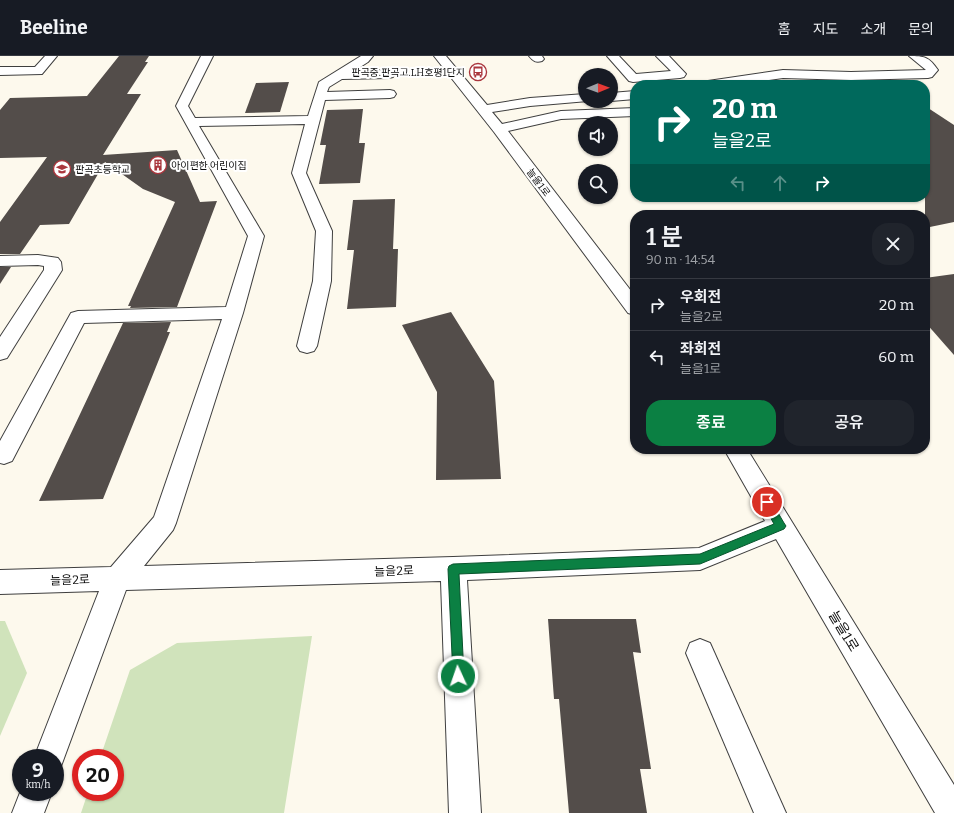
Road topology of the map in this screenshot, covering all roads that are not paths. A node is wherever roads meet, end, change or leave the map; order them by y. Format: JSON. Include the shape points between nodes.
{"nodes":[{"id":1,"x":51,"y":56,"type":"edge"},
{"id":2,"x":207,"y":56,"type":"edge"},
{"id":3,"x":367,"y":56,"type":"edge"},
{"id":4,"x":440,"y":56,"type":"edge"},
{"id":5,"x":613,"y":56,"type":"edge"},
{"id":6,"x":662,"y":56,"type":"edge"},
{"id":7,"x":915,"y":56,"type":"edge"},
{"id":8,"x":2,"y":66,"type":"edge"},
{"id":9,"x":389,"y":74,"type":"dead end"},
{"id":10,"x":340,"y":75,"type":"junction"},
{"id":11,"x":742,"y":80,"type":"edge"},
{"id":12,"x":390,"y":94,"type":"dead end"},
{"id":13,"x":630,"y":95,"type":"edge"},
{"id":14,"x":320,"y":96,"type":"junction"},
{"id":15,"x":618,"y":96,"type":"edge"},
{"id":16,"x":578,"y":99,"type":"edge"},
{"id":17,"x":483,"y":110,"type":"junction"},
{"id":18,"x":630,"y":112,"type":"edge"},
{"id":19,"x":313,"y":120,"type":"junction"},
{"id":20,"x":190,"y":122,"type":"junction"},
{"id":21,"x":499,"y":129,"type":"junction"},
{"id":22,"x":0,"y":261,"type":"edge"},
{"id":23,"x":630,"y":302,"type":"edge"},
{"id":24,"x":234,"y":313,"type":"junction"},
{"id":25,"x":3,"y":343,"type":"edge"},
{"id":26,"x":308,"y":346,"type":"dead end"},
{"id":27,"x":739,"y":454,"type":"edge"},
{"id":28,"x":4,"y":455,"type":"dead end"},
{"id":29,"x":781,"y":526,"type":"junction"},
{"id":30,"x":453,"y":569,"type":"junction"},
{"id":31,"x":117,"y":579,"type":"junction"},
{"id":32,"x":0,"y":582,"type":"edge"},
{"id":33,"x":700,"y":653,"type":"dead end"},
{"id":34,"x":52,"y":749,"type":"edge"},
{"id":35,"x":33,"y":801,"type":"edge"},
{"id":36,"x":28,"y":813,"type":"edge"},
{"id":37,"x":465,"y":813,"type":"edge"},
{"id":38,"x":770,"y":813,"type":"edge"},
{"id":39,"x":953,"y":813,"type":"edge"}],
"edges":[{"from":1,"to":8,"type":"street","via":[[38,71]]},
{"from":2,"to":20,"type":"street","via":[[182,106]]},
{"from":3,"to":10,"type":"street"},
{"from":4,"to":17,"type":"street","name":"늘을1로"},
{"from":5,"to":6,"type":"street","via":[[633,78],[680,74]]},
{"from":7,"to":11,"type":"street","via":[[928,64],[932,70],[928,74],[783,74]]},
{"from":9,"to":10,"type":"street"},
{"from":10,"to":14,"type":"street","via":[[323,85]]},
{"from":12,"to":14,"type":"street"},
{"from":13,"to":15,"type":"street"},
{"from":14,"to":19,"type":"street"},
{"from":16,"to":17,"type":"street","via":[[530,102]]},
{"from":17,"to":21,"type":"street","name":"늘을1로"},
{"from":18,"to":21,"type":"street","via":[[561,116]]},
{"from":19,"to":20,"type":"street"},
{"from":19,"to":26,"type":"street","via":[[299,173],[324,231],[322,281]]},
{"from":20,"to":24,"type":"street","via":[[256,236]]},
{"from":21,"to":23,"type":"street","name":"늘을1로"},
{"from":22,"to":25,"type":"street","via":[[52,262],[53,270]]},
{"from":24,"to":28,"type":"street","via":[[78,317]]},
{"from":24,"to":31,"type":"street","via":[[164,523]]},
{"from":27,"to":29,"type":"street","name":"늘을1로"},
{"from":29,"to":30,"type":"street","name":"늘을2로","via":[[700,559]]},
{"from":29,"to":39,"type":"street","name":"늘을1로"},
{"from":30,"to":31,"type":"street","name":"늘을2로"},
{"from":30,"to":37,"type":"street"},
{"from":31,"to":32,"type":"street","name":"늘을2로"},
{"from":31,"to":34,"type":"street"},
{"from":33,"to":38,"type":"street"},
{"from":35,"to":36,"type":"street"}]}
